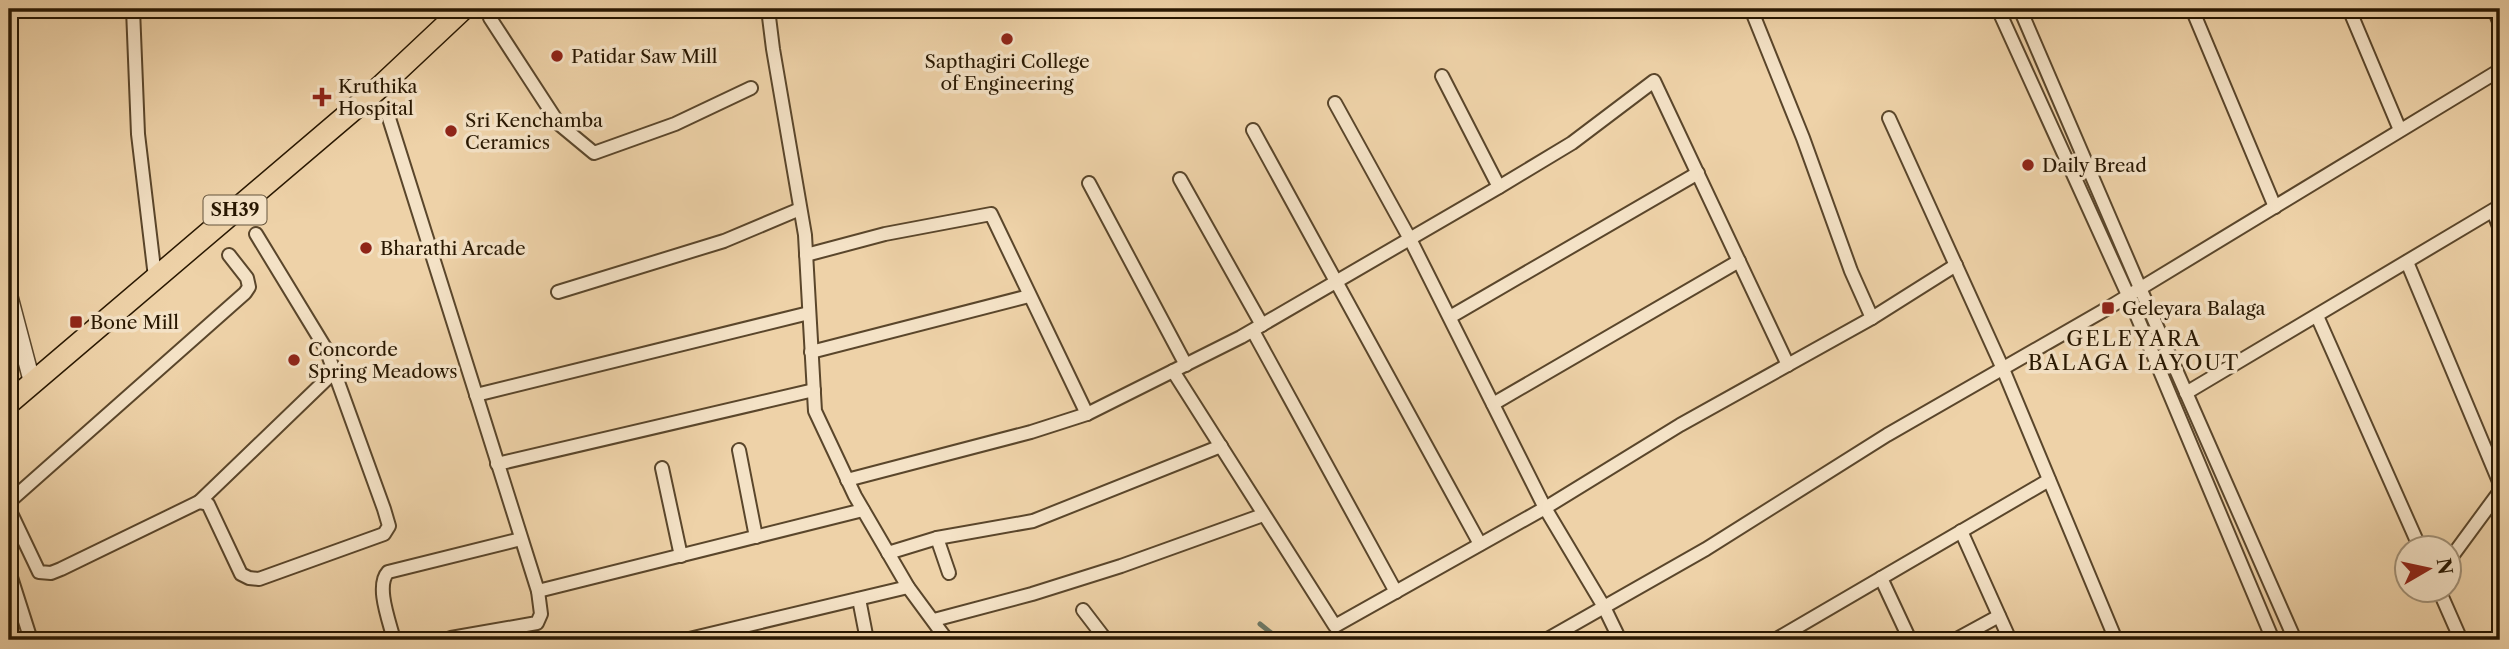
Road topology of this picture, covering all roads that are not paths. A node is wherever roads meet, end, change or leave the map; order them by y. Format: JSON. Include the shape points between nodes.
{"nodes":[{"id":1,"x":133,"y":9,"type":"edge"},
{"id":2,"x":768,"y":9,"type":"edge"},
{"id":3,"x":1751,"y":9,"type":"edge"},
{"id":4,"x":1998,"y":9,"type":"edge"},
{"id":5,"x":2020,"y":9,"type":"edge"},
{"id":6,"x":2192,"y":9,"type":"edge"},
{"id":7,"x":2349,"y":9,"type":"edge"},
{"id":8,"x":2494,"y":9,"type":"edge"},
{"id":9,"x":464,"y":11,"type":"edge"},
{"id":10,"x":490,"y":18,"type":"dead end"},
{"id":11,"x":2500,"y":24,"type":"edge"},
{"id":12,"x":2500,"y":70,"type":"edge"},
{"id":13,"x":1443,"y":76,"type":"dead end"},
{"id":14,"x":751,"y":88,"type":"dead end"},
{"id":15,"x":1335,"y":103,"type":"dead end"},
{"id":16,"x":388,"y":115,"type":"dead end"},
{"id":17,"x":1889,"y":118,"type":"dead end"},
{"id":18,"x":1253,"y":130,"type":"dead end"},
{"id":19,"x":2400,"y":130,"type":"junction"},
{"id":20,"x":1698,"y":173,"type":"junction"},
{"id":21,"x":1180,"y":179,"type":"dead end"},
{"id":22,"x":1090,"y":183,"type":"dead end"},
{"id":23,"x":1499,"y":187,"type":"junction"},
{"id":24,"x":2275,"y":207,"type":"junction"},
{"id":25,"x":2497,"y":208,"type":"edge"},
{"id":26,"x":800,"y":209,"type":"junction"},
{"id":27,"x":2500,"y":229,"type":"edge"},
{"id":28,"x":256,"y":234,"type":"dead end"},
{"id":29,"x":1410,"y":239,"type":"junction"},
{"id":30,"x":229,"y":255,"type":"dead end"},
{"id":31,"x":806,"y":255,"type":"junction"},
{"id":32,"x":1739,"y":261,"type":"junction"},
{"id":33,"x":2407,"y":262,"type":"junction"},
{"id":34,"x":1956,"y":265,"type":"junction"},
{"id":35,"x":155,"y":277,"type":"junction"},
{"id":36,"x":1336,"y":282,"type":"junction"},
{"id":37,"x":558,"y":292,"type":"dead end"},
{"id":38,"x":2134,"y":292,"type":"junction"},
{"id":39,"x":9,"y":295,"type":"edge"},
{"id":40,"x":1029,"y":296,"type":"junction"},
{"id":41,"x":809,"y":313,"type":"junction"},
{"id":42,"x":2317,"y":316,"type":"junction"},
{"id":43,"x":1450,"y":317,"type":"junction"},
{"id":44,"x":1872,"y":317,"type":"junction"},
{"id":45,"x":1257,"y":328,"type":"junction"},
{"id":46,"x":811,"y":352,"type":"junction"},
{"id":47,"x":1186,"y":365,"type":"junction"},
{"id":48,"x":1788,"y":365,"type":"junction"},
{"id":49,"x":2003,"y":369,"type":"junction"},
{"id":50,"x":1173,"y":371,"type":"junction"},
{"id":51,"x":333,"y":373,"type":"junction"},
{"id":52,"x":32,"y":382,"type":"junction"},
{"id":53,"x":814,"y":390,"type":"junction"},
{"id":54,"x":2186,"y":393,"type":"junction"},
{"id":55,"x":476,"y":395,"type":"junction"},
{"id":56,"x":9,"y":403,"type":"edge"},
{"id":57,"x":1493,"y":404,"type":"junction"},
{"id":58,"x":1087,"y":414,"type":"junction"},
{"id":59,"x":1221,"y":446,"type":"junction"},
{"id":60,"x":739,"y":450,"type":"dead end"},
{"id":61,"x":497,"y":464,"type":"junction"},
{"id":62,"x":662,"y":468,"type":"dead end"},
{"id":63,"x":848,"y":480,"type":"junction"},
{"id":64,"x":2049,"y":480,"type":"junction"},
{"id":65,"x":2500,"y":484,"type":"edge"},
{"id":66,"x":2500,"y":491,"type":"edge"},
{"id":67,"x":199,"y":502,"type":"junction"},
{"id":68,"x":1545,"y":508,"type":"junction"},
{"id":69,"x":863,"y":510,"type":"junction"},
{"id":70,"x":1263,"y":515,"type":"junction"},
{"id":71,"x":1961,"y":531,"type":"junction"},
{"id":72,"x":2414,"y":534,"type":"edge"},
{"id":73,"x":757,"y":537,"type":"junction"},
{"id":74,"x":937,"y":538,"type":"junction"},
{"id":75,"x":521,"y":539,"type":"junction"},
{"id":76,"x":2464,"y":539,"type":"edge"},
{"id":77,"x":1480,"y":544,"type":"junction"},
{"id":78,"x":888,"y":553,"type":"junction"},
{"id":79,"x":681,"y":556,"type":"junction"},
{"id":80,"x":9,"y":571,"type":"edge"},
{"id":81,"x":949,"y":573,"type":"dead end"},
{"id":82,"x":1881,"y":578,"type":"junction"},
{"id":83,"x":908,"y":586,"type":"junction"},
{"id":84,"x":538,"y":591,"type":"junction"},
{"id":85,"x":1396,"y":592,"type":"junction"},
{"id":86,"x":859,"y":598,"type":"junction"},
{"id":87,"x":2445,"y":604,"type":"edge"},
{"id":88,"x":1604,"y":607,"type":"junction"},
{"id":89,"x":1083,"y":610,"type":"dead end"},
{"id":90,"x":2000,"y":616,"type":"junction"},
{"id":91,"x":934,"y":620,"type":"junction"},
{"id":92,"x":451,"y":638,"type":"dead end"},
{"id":93,"x":31,"y":640,"type":"edge"},
{"id":94,"x":394,"y":640,"type":"edge"},
{"id":95,"x":685,"y":640,"type":"edge"},
{"id":96,"x":867,"y":640,"type":"edge"},
{"id":97,"x":947,"y":640,"type":"edge"},
{"id":98,"x":1106,"y":640,"type":"edge"},
{"id":99,"x":1546,"y":640,"type":"edge"},
{"id":100,"x":1620,"y":640,"type":"edge"},
{"id":101,"x":1775,"y":640,"type":"edge"},
{"id":102,"x":1910,"y":640,"type":"edge"},
{"id":103,"x":1955,"y":640,"type":"edge"},
{"id":104,"x":2010,"y":640,"type":"edge"},
{"id":105,"x":2116,"y":640,"type":"edge"},
{"id":106,"x":2273,"y":640,"type":"edge"},
{"id":107,"x":2295,"y":640,"type":"edge"},
{"id":108,"x":2461,"y":640,"type":"edge"}],
"edges":[{"from":1,"to":35,"type":"street","via":[[138,134]]},
{"from":2,"to":26,"type":"street"},
{"from":3,"to":44,"type":"street"},
{"from":4,"to":38,"type":"street"},
{"from":5,"to":38,"type":"street"},
{"from":6,"to":24,"type":"street"},
{"from":7,"to":19,"type":"street"},
{"from":8,"to":11,"type":"street"},
{"from":9,"to":35,"type":"main road","number":"SH39"},
{"from":10,"to":14,"type":"street","via":[[559,124],[594,153],[676,124]]},
{"from":12,"to":19,"type":"street"},
{"from":13,"to":23,"type":"street"},
{"from":15,"to":29,"type":"street"},
{"from":16,"to":55,"type":"street"},
{"from":17,"to":34,"type":"street"},
{"from":18,"to":36,"type":"street"},
{"from":19,"to":24,"type":"street"},
{"from":20,"to":23,"type":"street","via":[[1654,81],[1572,143]]},
{"from":20,"to":32,"type":"street"},
{"from":20,"to":43,"type":"street"},
{"from":21,"to":45,"type":"street"},
{"from":22,"to":47,"type":"street"},
{"from":23,"to":29,"type":"street"},
{"from":24,"to":38,"type":"street"},
{"from":25,"to":27,"type":"street"},
{"from":25,"to":33,"type":"street"},
{"from":26,"to":31,"type":"street"},
{"from":26,"to":37,"type":"street","via":[[724,241]]},
{"from":28,"to":51,"type":"street","via":[[326,349]]},
{"from":29,"to":36,"type":"street"},
{"from":29,"to":43,"type":"street"},
{"from":30,"to":67,"type":"street","via":[[247,278],[245,293],[10,501],[9,509],[39,572],[51,573]]},
{"from":31,"to":40,"type":"street","via":[[991,214]]},
{"from":31,"to":41,"type":"street"},
{"from":32,"to":48,"type":"street"},
{"from":32,"to":57,"type":"street"},
{"from":33,"to":42,"type":"street"},
{"from":33,"to":65,"type":"street"},
{"from":34,"to":44,"type":"street"},
{"from":34,"to":49,"type":"street"},
{"from":35,"to":52,"type":"main road","number":"SH39"},
{"from":36,"to":45,"type":"street"},
{"from":36,"to":77,"type":"street"},
{"from":38,"to":49,"type":"street"},
{"from":38,"to":54,"type":"street"},
{"from":38,"to":106,"type":"street"},
{"from":39,"to":52,"type":"street"},
{"from":40,"to":46,"type":"street"},
{"from":40,"to":58,"type":"street"},
{"from":41,"to":46,"type":"street"},
{"from":41,"to":55,"type":"street"},
{"from":42,"to":54,"type":"street"},
{"from":42,"to":72,"type":"street"},
{"from":43,"to":57,"type":"street"},
{"from":44,"to":48,"type":"street"},
{"from":45,"to":47,"type":"street"},
{"from":45,"to":85,"type":"street"},
{"from":46,"to":53,"type":"street"},
{"from":47,"to":50,"type":"street"},
{"from":48,"to":68,"type":"street"},
{"from":49,"to":64,"type":"street"},
{"from":49,"to":88,"type":"street"},
{"from":50,"to":58,"type":"street"},
{"from":50,"to":59,"type":"street"},
{"from":51,"to":67,"type":"street"},
{"from":51,"to":67,"type":"street","via":[[384,509],[389,526],[384,534],[259,579],[249,578],[242,574],[208,504]]},
{"from":52,"to":56,"type":"main road","number":"SH39"},
{"from":53,"to":61,"type":"street"},
{"from":53,"to":63,"type":"street","via":[[815,411]]},
{"from":54,"to":107,"type":"street"},
{"from":55,"to":61,"type":"street"},
{"from":57,"to":68,"type":"street"},
{"from":58,"to":63,"type":"street"},
{"from":59,"to":70,"type":"street"},
{"from":59,"to":74,"type":"street","via":[[1033,521]]},
{"from":60,"to":73,"type":"street"},
{"from":61,"to":75,"type":"street"},
{"from":62,"to":79,"type":"street"},
{"from":63,"to":69,"type":"street"},
{"from":64,"to":71,"type":"street"},
{"from":64,"to":105,"type":"street"},
{"from":66,"to":76,"type":"street"},
{"from":68,"to":77,"type":"street"},
{"from":68,"to":88,"type":"street"},
{"from":69,"to":73,"type":"street"},
{"from":69,"to":78,"type":"street"},
{"from":70,"to":85,"type":"street","via":[[1335,626]]},
{"from":70,"to":91,"type":"street","via":[[1121,566]]},
{"from":71,"to":82,"type":"street"},
{"from":71,"to":90,"type":"street"},
{"from":73,"to":79,"type":"street"},
{"from":74,"to":78,"type":"street"},
{"from":74,"to":81,"type":"street"},
{"from":75,"to":84,"type":"street"},
{"from":75,"to":94,"type":"street","via":[[388,572],[382,588]]},
{"from":77,"to":85,"type":"street"},
{"from":78,"to":83,"type":"street"},
{"from":79,"to":84,"type":"street"},
{"from":80,"to":93,"type":"street"},
{"from":82,"to":101,"type":"street"},
{"from":82,"to":102,"type":"street"},
{"from":83,"to":86,"type":"street"},
{"from":83,"to":91,"type":"street"},
{"from":84,"to":92,"type":"street","via":[[541,614],[537,623]]},
{"from":86,"to":95,"type":"street"},
{"from":86,"to":96,"type":"street"},
{"from":87,"to":108,"type":"street"},
{"from":88,"to":99,"type":"street"},
{"from":88,"to":100,"type":"street"},
{"from":89,"to":98,"type":"street"},
{"from":90,"to":103,"type":"street"},
{"from":90,"to":104,"type":"street"},
{"from":91,"to":97,"type":"street"}]}
